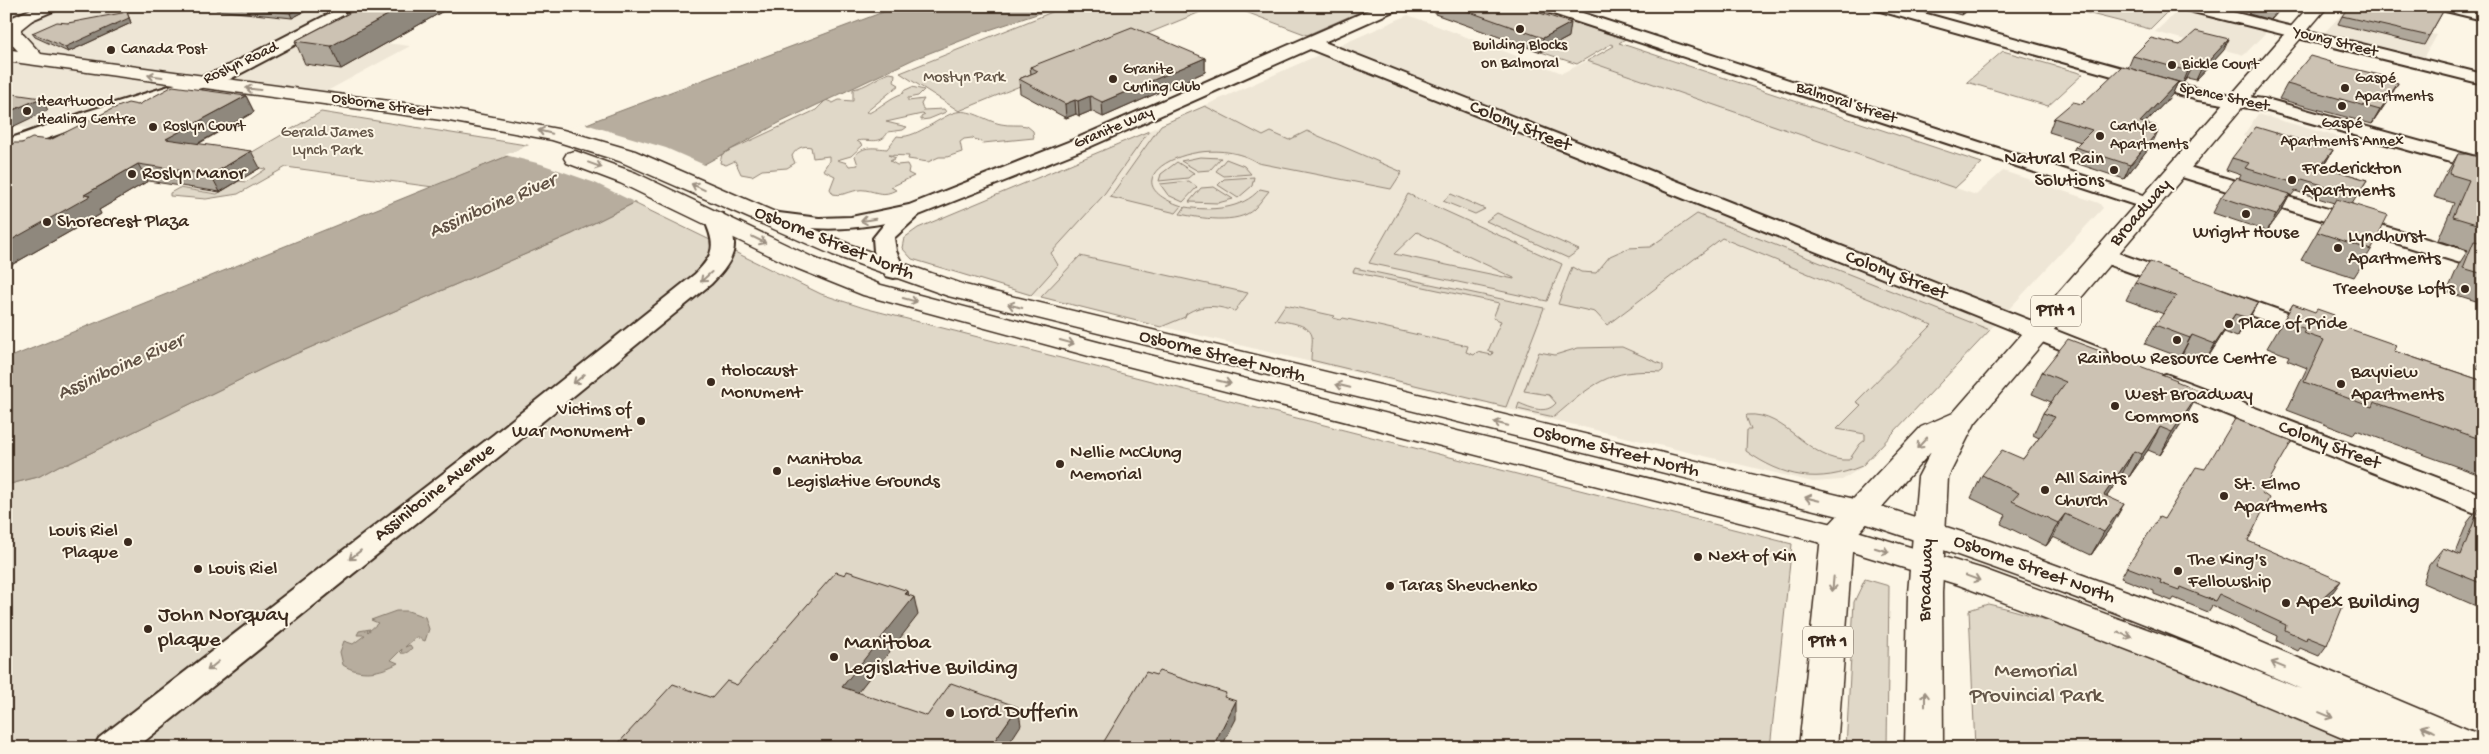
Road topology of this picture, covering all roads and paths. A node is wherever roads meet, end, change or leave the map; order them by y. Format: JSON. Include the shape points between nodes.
{"nodes":[{"id":1,"x":52,"y":6,"type":"edge"},
{"id":2,"x":357,"y":6,"type":"edge"},
{"id":3,"x":1392,"y":6,"type":"edge"},
{"id":4,"x":1544,"y":6,"type":"edge"},
{"id":5,"x":1879,"y":6,"type":"edge"},
{"id":6,"x":2187,"y":6,"type":"edge"},
{"id":7,"x":2319,"y":6,"type":"edge"},
{"id":8,"x":2443,"y":6,"type":"edge"},
{"id":9,"x":2483,"y":15,"type":"edge"},
{"id":10,"x":28,"y":16,"type":"junction"},
{"id":11,"x":6,"y":26,"type":"edge"},
{"id":12,"x":2296,"y":33,"type":"junction"},
{"id":13,"x":1311,"y":43,"type":"junction"},
{"id":14,"x":6,"y":55,"type":"edge"},
{"id":15,"x":35,"y":59,"type":"junction"},
{"id":16,"x":6,"y":69,"type":"edge"},
{"id":17,"x":2483,"y":79,"type":"edge"},
{"id":18,"x":203,"y":82,"type":"junction"},
{"id":19,"x":167,"y":93,"type":"junction"},
{"id":20,"x":2238,"y":101,"type":"junction"},
{"id":21,"x":6,"y":147,"type":"edge"},
{"id":22,"x":2483,"y":165,"type":"edge"},
{"id":23,"x":2179,"y":170,"type":"junction"},
{"id":24,"x":2148,"y":203,"type":"junction"},
{"id":25,"x":915,"y":210,"type":"junction"},
{"id":26,"x":753,"y":212,"type":"junction"},
{"id":27,"x":715,"y":219,"type":"junction"},
{"id":28,"x":2104,"y":256,"type":"junction"},
{"id":29,"x":2483,"y":263,"type":"edge"},
{"id":30,"x":894,"y":271,"type":"junction"},
{"id":31,"x":2038,"y":332,"type":"junction"},
{"id":32,"x":2336,"y":339,"type":"edge"},
{"id":33,"x":1963,"y":418,"type":"junction"},
{"id":34,"x":2483,"y":506,"type":"edge"},
{"id":35,"x":1860,"y":511,"type":"junction"},
{"id":36,"x":1837,"y":536,"type":"junction"},
{"id":37,"x":1928,"y":548,"type":"junction"},
{"id":38,"x":111,"y":748,"type":"edge"},
{"id":39,"x":1818,"y":748,"type":"edge"},
{"id":40,"x":1924,"y":748,"type":"edge"},
{"id":41,"x":2406,"y":748,"type":"edge"},
{"id":42,"x":2473,"y":748,"type":"edge"}],
"edges":[{"from":1,"to":10,"type":"street"},
{"from":2,"to":18,"type":"street","name":"Roslyn Road","via":[[224,75]]},
{"from":3,"to":13,"type":"street","name":"Granite Way"},
{"from":4,"to":24,"type":"street","name":"Balmoral Street"},
{"from":5,"to":20,"type":"street","name":"Spence Street","via":[[2204,96]]},
{"from":6,"to":12,"type":"street","name":"Young Street"},
{"from":7,"to":12,"type":"main road","name":"Broadway","number":"PTH 1"},
{"from":8,"to":9,"type":"street"},
{"from":10,"to":11,"type":"street"},
{"from":10,"to":15,"type":"main road","via":[[12,27],[12,33]]},
{"from":12,"to":17,"type":"street","name":"Young Street"},
{"from":12,"to":20,"type":"main road","name":"Broadway","number":"PTH 1"},
{"from":13,"to":25,"type":"street","name":"Granite Way","via":[[1080,144]]},
{"from":13,"to":31,"type":"street","name":"Colony Street"},
{"from":14,"to":15,"type":"main road","name":"Osborne Street"},
{"from":18,"to":15,"type":"main road","name":"Osborne Street","one_way":true},
{"from":16,"to":19,"type":"main road","name":"Osborne Street"},
{"from":18,"to":19,"type":"street","name":"Roslyn Road"},
{"from":26,"to":18,"type":"main road","name":"Osborne Street","one_way":true,"via":[[648,164],[533,129]]},
{"from":19,"to":21,"type":"street","name":"Roslyn Road"},
{"from":19,"to":27,"type":"main road","name":"Osborne Street","one_way":true,"via":[[289,107],[532,146],[588,162]]},
{"from":20,"to":22,"type":"street","name":"Spence Street","via":[[2270,106]]},
{"from":20,"to":23,"type":"main road","name":"Broadway","number":"PTH 1"},
{"from":23,"to":24,"type":"main road","name":"Broadway","number":"PTH 1"},
{"from":23,"to":29,"type":"street"},
{"from":24,"to":28,"type":"main road","name":"Broadway","number":"PTH 1"},
{"from":25,"to":26,"type":"street","name":"Granite Way","one_way":true,"via":[[851,223],[819,224]]},
{"from":25,"to":30,"type":"street","name":"Granite Way","via":[[883,236],[882,248]]},
{"from":26,"to":30,"type":"main road","name":"Osborne Street North"},
{"from":27,"to":36,"type":"main road","name":"Osborne Street North","one_way":true,"via":[[805,263],[872,290]]},
{"from":27,"to":38,"type":"street","name":"Assiniboine Avenue","one_way":true,"via":[[724,238],[719,265],[502,441]]},
{"from":28,"to":31,"type":"main road","name":"Broadway","number":"PTH 1"},
{"from":28,"to":32,"type":"street"},
{"from":35,"to":30,"type":"main road","name":"Osborne Street North","one_way":true,"via":[[1046,314]]},
{"from":31,"to":33,"type":"main road","name":"Broadway","number":"PTH 1"},
{"from":31,"to":34,"type":"street","name":"Colony Street"},
{"from":33,"to":35,"type":"main road","name":"Broadway","number":"PTH 1","one_way":true,"via":[[1930,434]]},
{"from":33,"to":37,"type":"main road","name":"Broadway","number":"PTH 1","via":[[1934,477]]},
{"from":35,"to":36,"type":"main road","name":"Broadway","number":"PTH 1"},
{"from":35,"to":37,"type":"main road","name":"Osborne Street North"},
{"from":36,"to":37,"type":"main road","name":"Osborne Street North","one_way":true},
{"from":36,"to":39,"type":"main road","number":"PTH 1","one_way":true},
{"from":40,"to":37,"type":"main road","name":"Broadway","number":"PTH 1","one_way":true},
{"from":37,"to":41,"type":"main road","name":"Osborne Street North","one_way":true,"via":[[1971,577],[2200,663]]},
{"from":42,"to":37,"type":"main road","name":"Osborne Street North","one_way":true,"via":[[2213,636],[2062,579]]}]}
